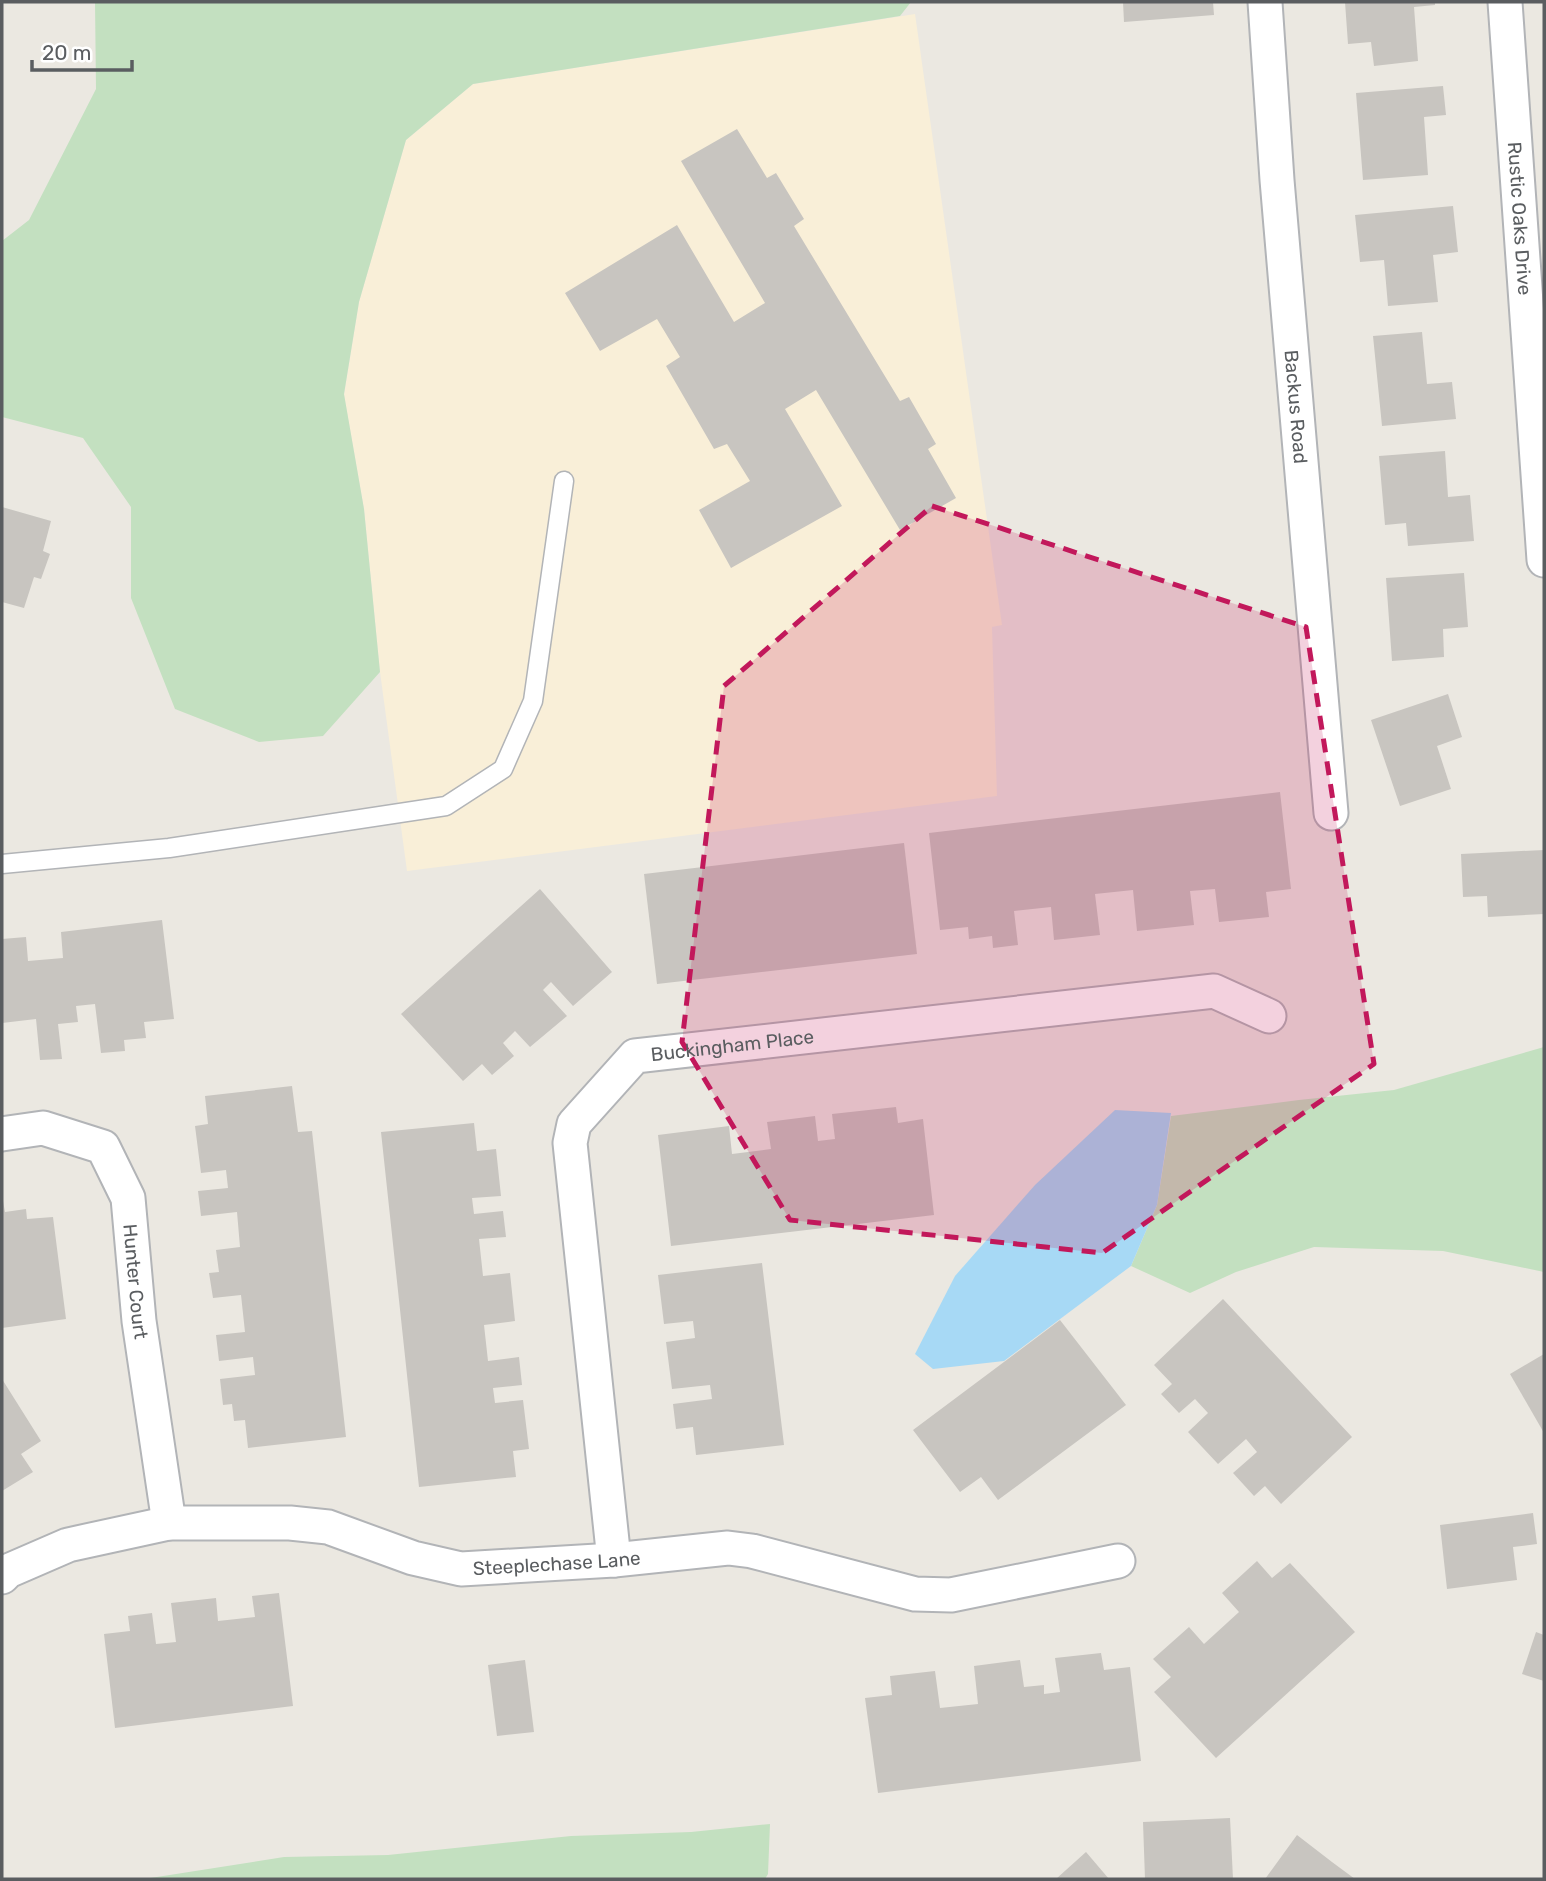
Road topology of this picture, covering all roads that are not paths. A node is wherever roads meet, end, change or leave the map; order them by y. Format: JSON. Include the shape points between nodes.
{"nodes":[{"id":1,"x":1265,"y":2,"type":"edge"},
{"id":2,"x":1505,"y":2,"type":"edge"},
{"id":3,"x":1535,"y":275,"type":"edge"},
{"id":4,"x":565,"y":481,"type":"dead end"},
{"id":5,"x":1544,"y":560,"type":"edge"},
{"id":6,"x":1331,"y":813,"type":"dead end"},
{"id":7,"x":2,"y":864,"type":"edge"},
{"id":8,"x":1269,"y":1016,"type":"dead end"},
{"id":9,"x":2,"y":1133,"type":"edge"},
{"id":10,"x":169,"y":1523,"type":"junction"},
{"id":11,"x":614,"y":1560,"type":"junction"},
{"id":12,"x":1118,"y":1561,"type":"dead end"},
{"id":13,"x":2,"y":1577,"type":"edge"}],
"edges":[{"from":1,"to":6,"type":"street","name":"Backus Road"},
{"from":2,"to":3,"type":"street","name":"Rustic Oaks Drive"},
{"from":3,"to":5,"type":"street","name":"Rustic Oaks Drive"},
{"from":4,"to":7,"type":"lane","via":[[533,701],[503,769],[446,806],[169,848]]},
{"from":8,"to":11,"type":"street","name":"Buckingham Place","via":[[1214,990],[635,1056],[574,1124],[570,1143]]},
{"from":9,"to":10,"type":"street","name":"Hunter Court","via":[[43,1128],[103,1147],[128,1198],[139,1321]]},
{"from":10,"to":11,"type":"street","name":"Steeplechase Lane","via":[[328,1527],[413,1558],[461,1569]]},
{"from":10,"to":13,"type":"street","name":"Steeplechase Lane","via":[[68,1545]]},
{"from":11,"to":12,"type":"street","name":"Steeplechase Lane","via":[[727,1548],[915,1594],[939,1595]]}]}
